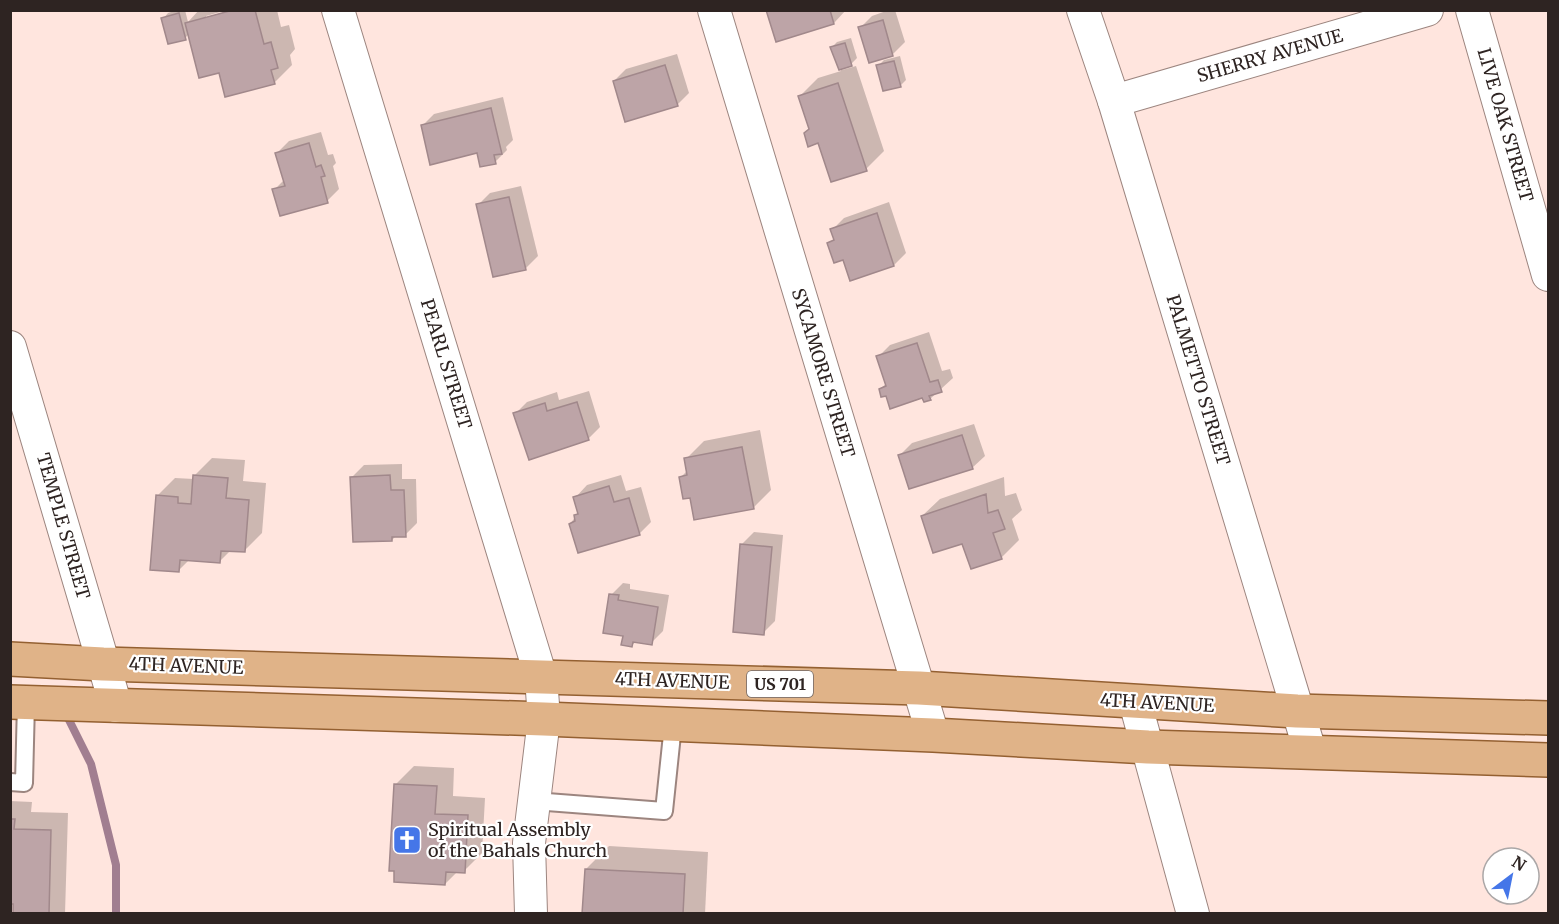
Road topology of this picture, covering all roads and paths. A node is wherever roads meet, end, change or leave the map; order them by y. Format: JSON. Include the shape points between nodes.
{"nodes":[{"id":1,"x":338,"y":10,"type":"edge"},
{"id":2,"x":714,"y":10,"type":"edge"},
{"id":3,"x":1083,"y":10,"type":"edge"},
{"id":4,"x":1427,"y":10,"type":"edge"},
{"id":5,"x":1472,"y":10,"type":"edge"},
{"id":6,"x":1114,"y":101,"type":"junction"},
{"id":7,"x":1548,"y":275,"type":"edge"},
{"id":8,"x":10,"y":347,"type":"edge"},
{"id":9,"x":10,"y":659,"type":"edge"},
{"id":10,"x":103,"y":664,"type":"junction"},
{"id":11,"x":541,"y":677,"type":"junction"},
{"id":12,"x":919,"y":688,"type":"junction"},
{"id":13,"x":18,"y":702,"type":"edge"},
{"id":14,"x":1135,"y":702,"type":"junction"},
{"id":15,"x":116,"y":706,"type":"junction"},
{"id":16,"x":1297,"y":711,"type":"junction"},
{"id":17,"x":1548,"y":718,"type":"edge"},
{"id":18,"x":544,"y":719,"type":"junction"},
{"id":19,"x":673,"y":725,"type":"junction"},
{"id":20,"x":933,"y":735,"type":"junction"},
{"id":21,"x":1148,"y":747,"type":"junction"},
{"id":22,"x":1310,"y":751,"type":"junction"},
{"id":23,"x":1548,"y":760,"type":"edge"},
{"id":24,"x":10,"y":782,"type":"edge"},
{"id":25,"x":534,"y":801,"type":"junction"},
{"id":26,"x":531,"y":914,"type":"edge"},
{"id":27,"x":1193,"y":914,"type":"edge"}],
"edges":[{"from":1,"to":11,"type":"street","name":"PEARL STREET"},
{"from":2,"to":12,"type":"street","name":"SYCAMORE STREET"},
{"from":3,"to":6,"type":"street","name":"PALMETTO STREET"},
{"from":4,"to":6,"type":"street","name":"SHERRY AVENUE"},
{"from":5,"to":7,"type":"street","name":"LIVE OAK STREET"},
{"from":6,"to":16,"type":"street","name":"PALMETTO STREET"},
{"from":8,"to":10,"type":"street","name":"TEMPLE STREET"},
{"from":9,"to":10,"type":"main road","name":"4TH AVENUE","number":"US 701"},
{"from":10,"to":11,"type":"main road","name":"4TH AVENUE","number":"US 701"},
{"from":10,"to":15,"type":"street","name":"TEMPLE STREET"},
{"from":11,"to":12,"type":"main road","name":"4TH AVENUE","number":"US 701"},
{"from":11,"to":18,"type":"street","name":"PEARL STREET"},
{"from":12,"to":14,"type":"main road","name":"4TH AVENUE","number":"US 701"},
{"from":12,"to":20,"type":"street","name":"SYCAMORE STREET"},
{"from":13,"to":15,"type":"main road"},
{"from":13,"to":24,"type":"lane","via":[[24,783]]},
{"from":14,"to":16,"type":"main road","name":"4TH AVENUE","number":"US 701"},
{"from":14,"to":21,"type":"street"},
{"from":15,"to":18,"type":"main road"},
{"from":16,"to":17,"type":"main road","name":"4TH AVENUE","number":"US 701"},
{"from":16,"to":22,"type":"street","name":"PALMETTO STREET"},
{"from":18,"to":19,"type":"main road"},
{"from":18,"to":25,"type":"street","name":"PEARL STREET"},
{"from":19,"to":20,"type":"main road"},
{"from":19,"to":25,"type":"lane","via":[[664,810]]},
{"from":20,"to":21,"type":"main road"},
{"from":21,"to":22,"type":"main road"},
{"from":21,"to":27,"type":"street"},
{"from":22,"to":23,"type":"main road"},
{"from":25,"to":26,"type":"street","name":"PEARL STREET","via":[[529,843]]}]}
